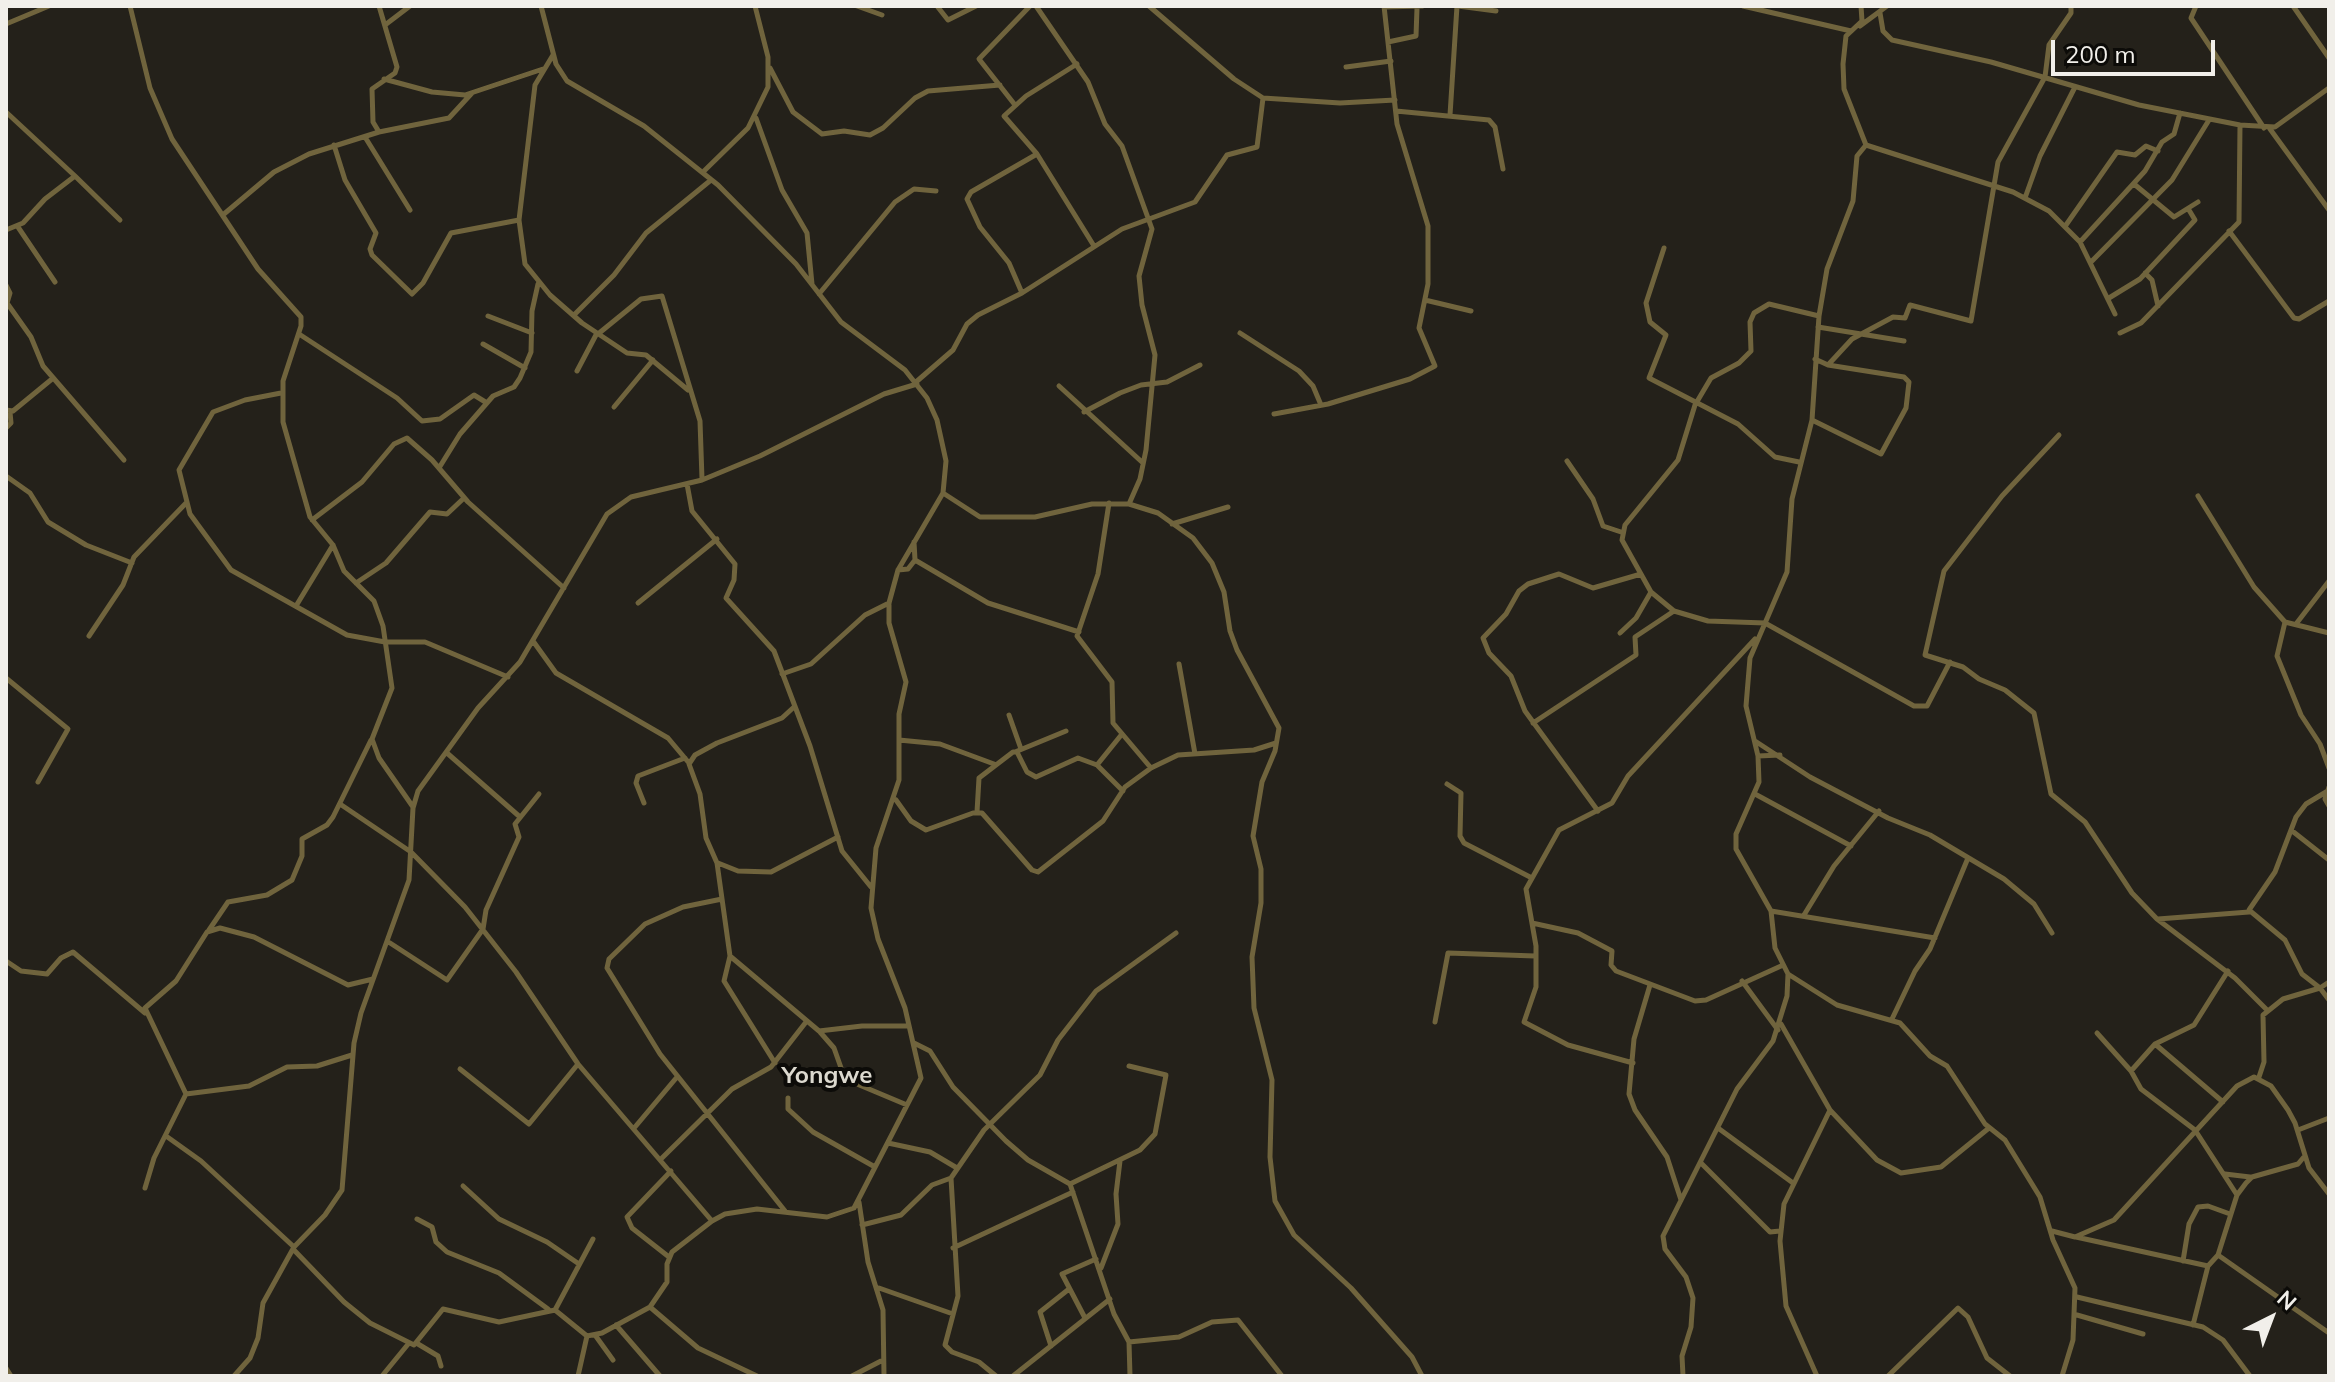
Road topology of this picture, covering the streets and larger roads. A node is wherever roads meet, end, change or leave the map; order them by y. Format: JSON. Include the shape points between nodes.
{"nodes":[{"id":1,"x":49,"y":6,"type":"edge"},
{"id":2,"x":130,"y":6,"type":"edge"},
{"id":3,"x":379,"y":6,"type":"edge"},
{"id":4,"x":410,"y":6,"type":"edge"},
{"id":5,"x":541,"y":6,"type":"edge"},
{"id":6,"x":755,"y":6,"type":"edge"},
{"id":7,"x":857,"y":6,"type":"edge"},
{"id":8,"x":937,"y":6,"type":"edge"},
{"id":9,"x":976,"y":6,"type":"edge"},
{"id":10,"x":1030,"y":6,"type":"edge"},
{"id":11,"x":1036,"y":6,"type":"edge"},
{"id":12,"x":1149,"y":6,"type":"edge"},
{"id":13,"x":1457,"y":6,"type":"edge"},
{"id":14,"x":1743,"y":6,"type":"edge"},
{"id":15,"x":1861,"y":6,"type":"edge"},
{"id":16,"x":1887,"y":6,"type":"edge"},
{"id":17,"x":2071,"y":6,"type":"edge"},
{"id":18,"x":2196,"y":6,"type":"edge"},
{"id":19,"x":2293,"y":6,"type":"edge"},
{"id":20,"x":1384,"y":7,"type":"edge"},
{"id":21,"x":1420,"y":7,"type":"edge"},
{"id":22,"x":1496,"y":11,"type":"dead end"},
{"id":23,"x":1880,"y":13,"type":"junction"},
{"id":24,"x":882,"y":15,"type":"dead end"},
{"id":25,"x":6,"y":24,"type":"edge"},
{"id":26,"x":385,"y":25,"type":"junction"},
{"id":27,"x":1859,"y":27,"type":"junction"},
{"id":28,"x":1852,"y":31,"type":"junction"},
{"id":29,"x":1388,"y":42,"type":"junction"},
{"id":30,"x":553,"y":54,"type":"junction"},
{"id":31,"x":2329,"y":58,"type":"edge"},
{"id":32,"x":1391,"y":61,"type":"junction"},
{"id":33,"x":1077,"y":64,"type":"junction"},
{"id":34,"x":1346,"y":67,"type":"dead end"},
{"id":35,"x":544,"y":68,"type":"junction"},
{"id":36,"x":770,"y":68,"type":"junction"},
{"id":37,"x":2045,"y":77,"type":"junction"},
{"id":38,"x":384,"y":79,"type":"junction"},
{"id":39,"x":1000,"y":85,"type":"junction"},
{"id":40,"x":2075,"y":87,"type":"junction"},
{"id":41,"x":2329,"y":88,"type":"edge"},
{"id":42,"x":472,"y":93,"type":"junction"},
{"id":43,"x":1263,"y":98,"type":"junction"},
{"id":44,"x":1395,"y":100,"type":"junction"},
{"id":45,"x":1015,"y":105,"type":"junction"},
{"id":46,"x":1396,"y":111,"type":"junction"},
{"id":47,"x":6,"y":112,"type":"edge"},
{"id":48,"x":2180,"y":113,"type":"junction"},
{"id":49,"x":1450,"y":115,"type":"junction"},
{"id":50,"x":756,"y":117,"type":"junction"},
{"id":51,"x":2209,"y":120,"type":"junction"},
{"id":52,"x":2240,"y":125,"type":"junction"},
{"id":53,"x":2267,"y":129,"type":"junction"},
{"id":54,"x":379,"y":132,"type":"junction"},
{"id":55,"x":365,"y":137,"type":"junction"},
{"id":56,"x":334,"y":145,"type":"junction"},
{"id":57,"x":1866,"y":145,"type":"junction"},
{"id":58,"x":2158,"y":151,"type":"junction"},
{"id":59,"x":1037,"y":154,"type":"junction"},
{"id":60,"x":1503,"y":169,"type":"dead end"},
{"id":61,"x":703,"y":172,"type":"junction"},
{"id":62,"x":75,"y":176,"type":"junction"},
{"id":63,"x":711,"y":180,"type":"junction"},
{"id":64,"x":2134,"y":184,"type":"junction"},
{"id":65,"x":1994,"y":186,"type":"junction"},
{"id":66,"x":936,"y":191,"type":"dead end"},
{"id":67,"x":2025,"y":198,"type":"junction"},
{"id":68,"x":2154,"y":200,"type":"junction"},
{"id":69,"x":2198,"y":202,"type":"dead end"},
{"id":70,"x":410,"y":210,"type":"dead end"},
{"id":71,"x":2189,"y":210,"type":"junction"},
{"id":72,"x":2329,"y":210,"type":"edge"},
{"id":73,"x":224,"y":214,"type":"junction"},
{"id":74,"x":1146,"y":219,"type":"junction"},
{"id":75,"x":120,"y":220,"type":"dead end"},
{"id":76,"x":519,"y":220,"type":"junction"},
{"id":77,"x":2066,"y":225,"type":"junction"},
{"id":78,"x":18,"y":227,"type":"junction"},
{"id":79,"x":6,"y":230,"type":"edge"},
{"id":80,"x":2229,"y":231,"type":"junction"},
{"id":81,"x":2080,"y":242,"type":"junction"},
{"id":82,"x":1094,"y":246,"type":"junction"},
{"id":83,"x":1664,"y":248,"type":"dead end"},
{"id":84,"x":2092,"y":261,"type":"junction"},
{"id":85,"x":2145,"y":273,"type":"junction"},
{"id":86,"x":55,"y":282,"type":"dead end"},
{"id":87,"x":538,"y":283,"type":"junction"},
{"id":88,"x":6,"y":285,"type":"edge"},
{"id":89,"x":812,"y":285,"type":"junction"},
{"id":90,"x":1022,"y":293,"type":"junction"},
{"id":91,"x":819,"y":294,"type":"junction"},
{"id":92,"x":2109,"y":298,"type":"junction"},
{"id":93,"x":1425,"y":300,"type":"junction"},
{"id":94,"x":2329,"y":301,"type":"edge"},
{"id":95,"x":7,"y":303,"type":"edge"},
{"id":96,"x":2158,"y":306,"type":"junction"},
{"id":97,"x":1471,"y":311,"type":"dead end"},
{"id":98,"x":2115,"y":314,"type":"dead end"},
{"id":99,"x":574,"y":315,"type":"junction"},
{"id":100,"x":488,"y":316,"type":"dead end"},
{"id":101,"x":1819,"y":316,"type":"junction"},
{"id":102,"x":1818,"y":327,"type":"junction"},
{"id":103,"x":532,"y":333,"type":"junction"},
{"id":104,"x":1240,"y":333,"type":"dead end"},
{"id":105,"x":2120,"y":333,"type":"dead end"},
{"id":106,"x":299,"y":334,"type":"junction"},
{"id":107,"x":597,"y":334,"type":"junction"},
{"id":108,"x":1857,"y":336,"type":"junction"},
{"id":109,"x":1904,"y":341,"type":"dead end"},
{"id":110,"x":483,"y":344,"type":"dead end"},
{"id":111,"x":1815,"y":359,"type":"junction"},
{"id":112,"x":653,"y":360,"type":"junction"},
{"id":113,"x":1200,"y":365,"type":"dead end"},
{"id":114,"x":1828,"y":365,"type":"junction"},
{"id":115,"x":525,"y":368,"type":"junction"},
{"id":116,"x":577,"y":371,"type":"dead end"},
{"id":117,"x":52,"y":379,"type":"junction"},
{"id":118,"x":917,"y":383,"type":"junction"},
{"id":119,"x":1150,"y":384,"type":"junction"},
{"id":120,"x":1059,"y":386,"type":"dead end"},
{"id":121,"x":688,"y":390,"type":"junction"},
{"id":122,"x":281,"y":393,"type":"junction"},
{"id":123,"x":487,"y":403,"type":"junction"},
{"id":124,"x":1321,"y":405,"type":"junction"},
{"id":125,"x":1695,"y":405,"type":"junction"},
{"id":126,"x":614,"y":407,"type":"dead end"},
{"id":127,"x":8,"y":411,"type":"edge"},
{"id":128,"x":1084,"y":412,"type":"junction"},
{"id":129,"x":1274,"y":414,"type":"dead end"},
{"id":130,"x":1812,"y":420,"type":"junction"},
{"id":131,"x":6,"y":428,"type":"edge"},
{"id":132,"x":2059,"y":435,"type":"dead end"},
{"id":133,"x":124,"y":460,"type":"dead end"},
{"id":134,"x":1567,"y":461,"type":"dead end"},
{"id":135,"x":1799,"y":462,"type":"junction"},
{"id":136,"x":1143,"y":463,"type":"junction"},
{"id":137,"x":439,"y":468,"type":"junction"},
{"id":138,"x":6,"y":476,"type":"edge"},
{"id":139,"x":702,"y":480,"type":"junction"},
{"id":140,"x":687,"y":484,"type":"junction"},
{"id":141,"x":943,"y":493,"type":"junction"},
{"id":142,"x":2198,"y":496,"type":"dead end"},
{"id":143,"x":464,"y":498,"type":"junction"},
{"id":144,"x":188,"y":501,"type":"junction"},
{"id":145,"x":1109,"y":503,"type":"junction"},
{"id":146,"x":1129,"y":504,"type":"junction"},
{"id":147,"x":1228,"y":507,"type":"dead end"},
{"id":148,"x":312,"y":520,"type":"junction"},
{"id":149,"x":1171,"y":524,"type":"junction"},
{"id":150,"x":1621,"y":532,"type":"junction"},
{"id":151,"x":717,"y":539,"type":"junction"},
{"id":152,"x":914,"y":542,"type":"junction"},
{"id":153,"x":333,"y":545,"type":"junction"},
{"id":154,"x":915,"y":560,"type":"junction"},
{"id":155,"x":132,"y":563,"type":"junction"},
{"id":156,"x":898,"y":570,"type":"junction"},
{"id":157,"x":1641,"y":574,"type":"junction"},
{"id":158,"x":2329,"y":581,"type":"edge"},
{"id":159,"x":356,"y":583,"type":"junction"},
{"id":160,"x":564,"y":588,"type":"junction"},
{"id":161,"x":1651,"y":592,"type":"junction"},
{"id":162,"x":638,"y":603,"type":"dead end"},
{"id":163,"x":889,"y":603,"type":"junction"},
{"id":164,"x":296,"y":606,"type":"junction"},
{"id":165,"x":1674,"y":611,"type":"junction"},
{"id":166,"x":2285,"y":622,"type":"junction"},
{"id":167,"x":1765,"y":623,"type":"junction"},
{"id":168,"x":2296,"y":624,"type":"junction"},
{"id":169,"x":1079,"y":632,"type":"junction"},
{"id":170,"x":1620,"y":633,"type":"dead end"},
{"id":171,"x":2329,"y":633,"type":"edge"},
{"id":172,"x":1759,"y":635,"type":"junction"},
{"id":173,"x":89,"y":636,"type":"dead end"},
{"id":174,"x":532,"y":641,"type":"junction"},
{"id":175,"x":385,"y":642,"type":"junction"},
{"id":176,"x":1950,"y":662,"type":"junction"},
{"id":177,"x":1179,"y":664,"type":"dead end"},
{"id":178,"x":782,"y":674,"type":"junction"},
{"id":179,"x":508,"y":677,"type":"junction"},
{"id":180,"x":6,"y":678,"type":"edge"},
{"id":181,"x":794,"y":707,"type":"junction"},
{"id":182,"x":1009,"y":715,"type":"dead end"},
{"id":183,"x":1533,"y":723,"type":"junction"},
{"id":184,"x":1066,"y":731,"type":"dead end"},
{"id":185,"x":1122,"y":734,"type":"junction"},
{"id":186,"x":372,"y":739,"type":"junction"},
{"id":187,"x":899,"y":740,"type":"junction"},
{"id":188,"x":1754,"y":741,"type":"junction"},
{"id":189,"x":1276,"y":743,"type":"junction"},
{"id":190,"x":1018,"y":750,"type":"junction"},
{"id":191,"x":447,"y":753,"type":"junction"},
{"id":192,"x":1195,"y":754,"type":"junction"},
{"id":193,"x":1780,"y":755,"type":"junction"},
{"id":194,"x":1758,"y":756,"type":"junction"},
{"id":195,"x":687,"y":761,"type":"junction"},
{"id":196,"x":995,"y":764,"type":"junction"},
{"id":197,"x":1097,"y":765,"type":"junction"},
{"id":198,"x":1151,"y":768,"type":"junction"},
{"id":199,"x":2329,"y":768,"type":"edge"},
{"id":200,"x":38,"y":782,"type":"dead end"},
{"id":201,"x":1447,"y":784,"type":"dead end"},
{"id":202,"x":2327,"y":790,"type":"edge"},
{"id":203,"x":1123,"y":791,"type":"junction"},
{"id":204,"x":539,"y":794,"type":"dead end"},
{"id":205,"x":1755,"y":794,"type":"junction"},
{"id":206,"x":895,"y":799,"type":"junction"},
{"id":207,"x":644,"y":803,"type":"dead end"},
{"id":208,"x":340,"y":804,"type":"junction"},
{"id":209,"x":2329,"y":806,"type":"edge"},
{"id":210,"x":413,"y":808,"type":"junction"},
{"id":211,"x":1598,"y":811,"type":"junction"},
{"id":212,"x":1879,"y":811,"type":"junction"},
{"id":213,"x":977,"y":812,"type":"junction"},
{"id":214,"x":520,"y":817,"type":"junction"},
{"id":215,"x":2291,"y":830,"type":"junction"},
{"id":216,"x":838,"y":837,"type":"junction"},
{"id":217,"x":1851,"y":846,"type":"junction"},
{"id":218,"x":411,"y":852,"type":"junction"},
{"id":219,"x":1968,"y":858,"type":"junction"},
{"id":220,"x":2329,"y":860,"type":"edge"},
{"id":221,"x":717,"y":863,"type":"junction"},
{"id":222,"x":1530,"y":877,"type":"junction"},
{"id":223,"x":872,"y":888,"type":"junction"},
{"id":224,"x":722,"y":899,"type":"junction"},
{"id":225,"x":1771,"y":911,"type":"junction"},
{"id":226,"x":2249,"y":912,"type":"junction"},
{"id":227,"x":1804,"y":916,"type":"junction"},
{"id":228,"x":2157,"y":919,"type":"junction"},
{"id":229,"x":1532,"y":923,"type":"junction"},
{"id":230,"x":483,"y":929,"type":"junction"},
{"id":231,"x":207,"y":932,"type":"junction"},
{"id":232,"x":1176,"y":933,"type":"dead end"},
{"id":233,"x":2052,"y":933,"type":"dead end"},
{"id":234,"x":1935,"y":938,"type":"junction"},
{"id":235,"x":387,"y":941,"type":"junction"},
{"id":236,"x":730,"y":956,"type":"junction"},
{"id":237,"x":1535,"y":956,"type":"junction"},
{"id":238,"x":6,"y":961,"type":"edge"},
{"id":239,"x":1781,"y":966,"type":"junction"},
{"id":240,"x":2228,"y":971,"type":"junction"},
{"id":241,"x":1788,"y":974,"type":"junction"},
{"id":242,"x":373,"y":979,"type":"junction"},
{"id":243,"x":1742,"y":981,"type":"junction"},
{"id":244,"x":2329,"y":982,"type":"edge"},
{"id":245,"x":1650,"y":985,"type":"junction"},
{"id":246,"x":2320,"y":988,"type":"junction"},
{"id":247,"x":2329,"y":1000,"type":"edge"},
{"id":248,"x":2267,"y":1010,"type":"junction"},
{"id":249,"x":145,"y":1013,"type":"junction"},
{"id":250,"x":1892,"y":1019,"type":"junction"},
{"id":251,"x":806,"y":1022,"type":"junction"},
{"id":252,"x":1435,"y":1022,"type":"dead end"},
{"id":253,"x":1781,"y":1023,"type":"junction"},
{"id":254,"x":909,"y":1026,"type":"junction"},
{"id":255,"x":1778,"y":1030,"type":"junction"},
{"id":256,"x":819,"y":1031,"type":"junction"},
{"id":257,"x":2097,"y":1033,"type":"dead end"},
{"id":258,"x":914,"y":1043,"type":"junction"},
{"id":259,"x":2155,"y":1044,"type":"junction"},
{"id":260,"x":352,"y":1055,"type":"junction"},
{"id":261,"x":775,"y":1063,"type":"junction"},
{"id":262,"x":1633,"y":1063,"type":"junction"},
{"id":263,"x":578,"y":1064,"type":"junction"},
{"id":264,"x":1129,"y":1066,"type":"dead end"},
{"id":265,"x":460,"y":1069,"type":"dead end"},
{"id":266,"x":2131,"y":1071,"type":"junction"},
{"id":267,"x":677,"y":1077,"type":"junction"},
{"id":268,"x":2259,"y":1077,"type":"junction"},
{"id":269,"x":186,"y":1094,"type":"junction"},
{"id":270,"x":788,"y":1098,"type":"dead end"},
{"id":271,"x":2223,"y":1102,"type":"junction"},
{"id":272,"x":907,"y":1105,"type":"junction"},
{"id":273,"x":1830,"y":1110,"type":"junction"},
{"id":274,"x":706,"y":1114,"type":"junction"},
{"id":275,"x":2329,"y":1118,"type":"edge"},
{"id":276,"x":989,"y":1125,"type":"junction"},
{"id":277,"x":635,"y":1127,"type":"junction"},
{"id":278,"x":1718,"y":1128,"type":"junction"},
{"id":279,"x":1989,"y":1128,"type":"junction"},
{"id":280,"x":2195,"y":1130,"type":"junction"},
{"id":281,"x":2298,"y":1130,"type":"junction"},
{"id":282,"x":166,"y":1136,"type":"junction"},
{"id":283,"x":888,"y":1143,"type":"junction"},
{"id":284,"x":2304,"y":1157,"type":"junction"},
{"id":285,"x":662,"y":1158,"type":"junction"},
{"id":286,"x":1120,"y":1161,"type":"junction"},
{"id":287,"x":1701,"y":1163,"type":"junction"},
{"id":288,"x":2298,"y":1164,"type":"junction"},
{"id":289,"x":875,"y":1167,"type":"junction"},
{"id":290,"x":957,"y":1168,"type":"junction"},
{"id":291,"x":2309,"y":1168,"type":"junction"},
{"id":292,"x":671,"y":1171,"type":"junction"},
{"id":293,"x":2224,"y":1174,"type":"junction"},
{"id":294,"x":2252,"y":1177,"type":"junction"},
{"id":295,"x":951,"y":1178,"type":"junction"},
{"id":296,"x":1793,"y":1183,"type":"junction"},
{"id":297,"x":1070,"y":1184,"type":"junction"},
{"id":298,"x":463,"y":1186,"type":"dead end"},
{"id":299,"x":145,"y":1188,"type":"dead end"},
{"id":300,"x":1073,"y":1192,"type":"junction"},
{"id":301,"x":2329,"y":1194,"type":"edge"},
{"id":302,"x":2237,"y":1195,"type":"junction"},
{"id":303,"x":1682,"y":1200,"type":"junction"},
{"id":304,"x":859,"y":1202,"type":"junction"},
{"id":305,"x":786,"y":1212,"type":"junction"},
{"id":306,"x":2230,"y":1214,"type":"junction"},
{"id":307,"x":417,"y":1219,"type":"dead end"},
{"id":308,"x":712,"y":1221,"type":"junction"},
{"id":309,"x":862,"y":1225,"type":"junction"},
{"id":310,"x":1780,"y":1231,"type":"junction"},
{"id":311,"x":2051,"y":1231,"type":"junction"},
{"id":312,"x":2075,"y":1237,"type":"junction"},
{"id":313,"x":593,"y":1239,"type":"dead end"},
{"id":314,"x":293,"y":1248,"type":"junction"},
{"id":315,"x":953,"y":1248,"type":"junction"},
{"id":316,"x":2218,"y":1255,"type":"junction"},
{"id":317,"x":669,"y":1257,"type":"junction"},
{"id":318,"x":1096,"y":1259,"type":"junction"},
{"id":319,"x":2183,"y":1261,"type":"junction"},
{"id":320,"x":579,"y":1264,"type":"junction"},
{"id":321,"x":2208,"y":1266,"type":"junction"},
{"id":322,"x":1101,"y":1268,"type":"junction"},
{"id":323,"x":879,"y":1288,"type":"junction"},
{"id":324,"x":1069,"y":1289,"type":"junction"},
{"id":325,"x":2077,"y":1297,"type":"junction"},
{"id":326,"x":1110,"y":1299,"type":"junction"},
{"id":327,"x":650,"y":1307,"type":"junction"},
{"id":328,"x":552,"y":1310,"type":"junction"},
{"id":329,"x":953,"y":1314,"type":"junction"},
{"id":330,"x":2077,"y":1315,"type":"junction"},
{"id":331,"x":1085,"y":1318,"type":"junction"},
{"id":332,"x":616,"y":1325,"type":"junction"},
{"id":333,"x":2193,"y":1325,"type":"junction"},
{"id":334,"x":2329,"y":1333,"type":"edge"},
{"id":335,"x":2143,"y":1334,"type":"dead end"},
{"id":336,"x":595,"y":1335,"type":"junction"},
{"id":337,"x":587,"y":1336,"type":"junction"},
{"id":338,"x":1129,"y":1342,"type":"junction"},
{"id":339,"x":409,"y":1343,"type":"junction"},
{"id":340,"x":418,"y":1344,"type":"junction"},
{"id":341,"x":1051,"y":1346,"type":"junction"},
{"id":342,"x":613,"y":1360,"type":"dead end"},
{"id":343,"x":881,"y":1361,"type":"junction"},
{"id":344,"x":441,"y":1366,"type":"dead end"},
{"id":345,"x":6,"y":1368,"type":"edge"},
{"id":346,"x":11,"y":1376,"type":"edge"},
{"id":347,"x":234,"y":1376,"type":"edge"},
{"id":348,"x":382,"y":1376,"type":"edge"},
{"id":349,"x":578,"y":1376,"type":"edge"},
{"id":350,"x":660,"y":1376,"type":"edge"},
{"id":351,"x":757,"y":1376,"type":"edge"},
{"id":352,"x":852,"y":1376,"type":"edge"},
{"id":353,"x":884,"y":1376,"type":"edge"},
{"id":354,"x":996,"y":1376,"type":"edge"},
{"id":355,"x":1013,"y":1376,"type":"edge"},
{"id":356,"x":1130,"y":1376,"type":"edge"},
{"id":357,"x":1282,"y":1376,"type":"edge"},
{"id":358,"x":1422,"y":1376,"type":"edge"},
{"id":359,"x":1683,"y":1376,"type":"edge"},
{"id":360,"x":1817,"y":1376,"type":"edge"},
{"id":361,"x":1888,"y":1376,"type":"edge"},
{"id":362,"x":2010,"y":1376,"type":"edge"},
{"id":363,"x":2062,"y":1376,"type":"edge"},
{"id":364,"x":2250,"y":1376,"type":"edge"}],
"edges":[{"from":1,"to":25,"type":"street"},
{"from":2,"to":73,"type":"street","via":[[157,109]]},
{"from":3,"to":26,"type":"street"},
{"from":4,"to":26,"type":"street"},
{"from":5,"to":30,"type":"street"},
{"from":6,"to":36,"type":"street"},
{"from":7,"to":24,"type":"street"},
{"from":8,"to":9,"type":"street","via":[[948,20]]},
{"from":10,"to":39,"type":"street","via":[[979,58]]},
{"from":11,"to":33,"type":"street"},
{"from":12,"to":43,"type":"street"},
{"from":13,"to":22,"type":"street"},
{"from":13,"to":49,"type":"street"},
{"from":14,"to":28,"type":"street"},
{"from":15,"to":27,"type":"street"},
{"from":16,"to":23,"type":"street"},
{"from":17,"to":37,"type":"street","via":[[2049,45]]},
{"from":18,"to":53,"type":"street","via":[[2191,18]]},
{"from":19,"to":31,"type":"street"},
{"from":20,"to":21,"type":"street"},
{"from":20,"to":29,"type":"street"},
{"from":21,"to":29,"type":"street","via":[[1416,36]]},
{"from":23,"to":27,"type":"street"},
{"from":23,"to":37,"type":"street","via":[[1883,31],[1892,40]]},
{"from":26,"to":38,"type":"street","via":[[397,67]]},
{"from":27,"to":28,"type":"street"},
{"from":28,"to":57,"type":"street","via":[[1844,40],[1844,89]]},
{"from":29,"to":32,"type":"street"},
{"from":30,"to":35,"type":"street"},
{"from":30,"to":61,"type":"street","via":[[567,81],[644,126]]},
{"from":32,"to":34,"type":"street"},
{"from":32,"to":44,"type":"street"},
{"from":33,"to":45,"type":"street"},
{"from":33,"to":74,"type":"street","via":[[1105,124],[1122,146]]},
{"from":35,"to":42,"type":"street"},
{"from":35,"to":76,"type":"street","via":[[535,85]]},
{"from":36,"to":39,"type":"street","via":[[793,112],[822,134],[870,135],[928,91]]},
{"from":36,"to":50,"type":"street"},
{"from":37,"to":40,"type":"street"},
{"from":37,"to":65,"type":"street","via":[[2003,150]]},
{"from":38,"to":42,"type":"street","via":[[432,92]]},
{"from":38,"to":54,"type":"street","via":[[372,89],[370,100]]},
{"from":39,"to":45,"type":"street"},
{"from":40,"to":48,"type":"street"},
{"from":40,"to":67,"type":"street"},
{"from":41,"to":53,"type":"street"},
{"from":42,"to":54,"type":"street","via":[[449,118]]},
{"from":43,"to":44,"type":"street"},
{"from":43,"to":74,"type":"street","via":[[1257,147],[1227,155],[1189,206]]},
{"from":44,"to":46,"type":"street"},
{"from":45,"to":59,"type":"street","via":[[1004,116]]},
{"from":46,"to":49,"type":"street"},
{"from":46,"to":93,"type":"street","via":[[1428,226]]},
{"from":47,"to":62,"type":"street"},
{"from":48,"to":51,"type":"street"},
{"from":48,"to":58,"type":"street","via":[[2174,134]]},
{"from":49,"to":60,"type":"street","via":[[1493,123]]},
{"from":50,"to":61,"type":"street"},
{"from":50,"to":89,"type":"street","via":[[782,190],[807,233]]},
{"from":51,"to":52,"type":"street"},
{"from":51,"to":68,"type":"street","via":[[2182,168]]},
{"from":52,"to":53,"type":"street"},
{"from":52,"to":80,"type":"street","via":[[2240,213]]},
{"from":53,"to":72,"type":"street"},
{"from":54,"to":55,"type":"street"},
{"from":55,"to":56,"type":"street"},
{"from":55,"to":70,"type":"street"},
{"from":56,"to":73,"type":"street","via":[[274,172]]},
{"from":56,"to":76,"type":"street","via":[[345,180],[376,233],[372,255],[412,294],[451,233]]},
{"from":57,"to":65,"type":"street"},
{"from":57,"to":101,"type":"street","via":[[1857,156],[1853,201],[1827,269]]},
{"from":58,"to":64,"type":"street"},
{"from":58,"to":77,"type":"street","via":[[2145,146],[2135,155],[2118,152]]},
{"from":59,"to":82,"type":"street"},
{"from":59,"to":90,"type":"street","via":[[967,199]]},
{"from":61,"to":63,"type":"street"},
{"from":62,"to":75,"type":"street"},
{"from":62,"to":78,"type":"street"},
{"from":63,"to":89,"type":"street"},
{"from":63,"to":99,"type":"street","via":[[646,233]]},
{"from":64,"to":68,"type":"street"},
{"from":64,"to":81,"type":"street"},
{"from":65,"to":67,"type":"street"},
{"from":65,"to":108,"type":"street","via":[[1971,321],[1910,305],[1905,318],[1893,317]]},
{"from":66,"to":91,"type":"street","via":[[914,189],[895,202]]},
{"from":67,"to":77,"type":"street"},
{"from":68,"to":71,"type":"street","via":[[2174,217]]},
{"from":68,"to":84,"type":"street"},
{"from":69,"to":71,"type":"street"},
{"from":71,"to":85,"type":"street","via":[[2195,220]]},
{"from":73,"to":106,"type":"street","via":[[258,269],[296,308],[302,323]]},
{"from":74,"to":82,"type":"street"},
{"from":74,"to":119,"type":"street","via":[[1153,231],[1139,276],[1155,344]]},
{"from":76,"to":87,"type":"street","via":[[523,258]]},
{"from":77,"to":81,"type":"street"},
{"from":78,"to":79,"type":"street"},
{"from":78,"to":86,"type":"street"},
{"from":80,"to":94,"type":"street","via":[[2294,318]]},
{"from":80,"to":96,"type":"street"},
{"from":81,"to":84,"type":"street"},
{"from":82,"to":90,"type":"street"},
{"from":83,"to":125,"type":"street","via":[[1646,303],[1648,319],[1666,335],[1649,378]]},
{"from":84,"to":92,"type":"street"},
{"from":85,"to":92,"type":"street"},
{"from":85,"to":96,"type":"street"},
{"from":87,"to":99,"type":"street"},
{"from":87,"to":103,"type":"street"},
{"from":88,"to":95,"type":"street"},
{"from":89,"to":91,"type":"street"},
{"from":90,"to":118,"type":"street","via":[[972,319],[953,350]]},
{"from":91,"to":118,"type":"street","via":[[849,329]]},
{"from":92,"to":98,"type":"street"},
{"from":93,"to":97,"type":"street"},
{"from":93,"to":124,"type":"street","via":[[1420,336],[1436,362],[1434,368]]},
{"from":95,"to":117,"type":"street"},
{"from":96,"to":105,"type":"street","via":[[2141,323]]},
{"from":99,"to":107,"type":"street"},
{"from":100,"to":103,"type":"street"},
{"from":101,"to":102,"type":"street"},
{"from":101,"to":125,"type":"street","via":[[1769,304],[1759,309],[1750,322],[1751,351],[1711,378]]},
{"from":102,"to":108,"type":"street"},
{"from":102,"to":111,"type":"street"},
{"from":103,"to":115,"type":"street"},
{"from":104,"to":124,"type":"street","via":[[1308,379]]},
{"from":106,"to":122,"type":"street"},
{"from":106,"to":123,"type":"street","via":[[397,398],[422,421],[440,419],[474,395]]},
{"from":107,"to":112,"type":"street","via":[[627,353]]},
{"from":107,"to":116,"type":"street"},
{"from":107,"to":121,"type":"street","via":[[641,299],[659,294]]},
{"from":108,"to":109,"type":"street"},
{"from":108,"to":114,"type":"street"},
{"from":110,"to":115,"type":"street"},
{"from":111,"to":114,"type":"street"},
{"from":111,"to":130,"type":"street"},
{"from":112,"to":121,"type":"street"},
{"from":112,"to":126,"type":"street"},
{"from":113,"to":119,"type":"street","via":[[1167,382]]},
{"from":114,"to":130,"type":"street","via":[[1904,377],[1909,382],[1906,408],[1881,454]]},
{"from":115,"to":123,"type":"street","via":[[514,387],[499,391]]},
{"from":117,"to":127,"type":"street"},
{"from":117,"to":133,"type":"street"},
{"from":118,"to":139,"type":"street"},
{"from":118,"to":141,"type":"street","via":[[943,442]]},
{"from":119,"to":128,"type":"street"},
{"from":119,"to":136,"type":"street"},
{"from":120,"to":128,"type":"street"},
{"from":121,"to":139,"type":"street","via":[[700,421]]},
{"from":122,"to":144,"type":"street","via":[[231,404],[210,415],[179,470]]},
{"from":122,"to":148,"type":"street","via":[[283,422]]},
{"from":123,"to":137,"type":"street"},
{"from":124,"to":129,"type":"street"},
{"from":125,"to":135,"type":"street","via":[[1738,424],[1781,461]]},
{"from":125,"to":150,"type":"street","via":[[1678,460]]},
{"from":127,"to":131,"type":"street","via":[[11,423]]},
{"from":128,"to":136,"type":"street"},
{"from":130,"to":135,"type":"street"},
{"from":132,"to":176,"type":"street","via":[[2002,496],[1939,582],[1924,648],[1927,658]]},
{"from":134,"to":150,"type":"street","via":[[1593,499],[1603,526]]},
{"from":135,"to":167,"type":"street","via":[[1787,572]]},
{"from":136,"to":146,"type":"street"},
{"from":137,"to":143,"type":"street"},
{"from":137,"to":148,"type":"street","via":[[413,441],[403,438],[362,482]]},
{"from":138,"to":155,"type":"street","via":[[30,493],[48,522],[103,554]]},
{"from":139,"to":140,"type":"street"},
{"from":140,"to":151,"type":"street","via":[[688,503]]},
{"from":140,"to":160,"type":"street","via":[[631,497],[613,508]]},
{"from":141,"to":145,"type":"street","via":[[980,517],[1035,517]]},
{"from":141,"to":152,"type":"street"},
{"from":142,"to":166,"type":"street","via":[[2254,587]]},
{"from":143,"to":159,"type":"street","via":[[447,514],[430,512],[381,568]]},
{"from":143,"to":160,"type":"street"},
{"from":144,"to":155,"type":"street"},
{"from":144,"to":164,"type":"street","via":[[190,514],[231,570]]},
{"from":145,"to":146,"type":"street"},
{"from":145,"to":169,"type":"street","via":[[1098,574]]},
{"from":146,"to":149,"type":"street","via":[[1158,513]]},
{"from":147,"to":149,"type":"street"},
{"from":148,"to":153,"type":"street"},
{"from":149,"to":189,"type":"street","via":[[1198,542],[1216,571],[1237,650],[1277,718]]},
{"from":150,"to":157,"type":"street"},
{"from":151,"to":162,"type":"street"},
{"from":151,"to":178,"type":"street","via":[[735,564],[726,598],[770,644]]},
{"from":152,"to":154,"type":"street"},
{"from":152,"to":156,"type":"street"},
{"from":153,"to":159,"type":"street","via":[[344,571]]},
{"from":153,"to":164,"type":"street"},
{"from":154,"to":156,"type":"street","via":[[908,569]]},
{"from":154,"to":169,"type":"street","via":[[1001,609]]},
{"from":155,"to":173,"type":"street"},
{"from":156,"to":163,"type":"street"},
{"from":157,"to":161,"type":"street"},
{"from":157,"to":183,"type":"street","via":[[1593,588],[1559,574],[1528,584],[1484,635],[1486,648],[1511,676]]},
{"from":158,"to":168,"type":"street"},
{"from":159,"to":175,"type":"street","via":[[374,601]]},
{"from":160,"to":174,"type":"street"},
{"from":161,"to":165,"type":"street"},
{"from":161,"to":170,"type":"street"},
{"from":163,"to":178,"type":"street","via":[[865,615],[811,664]]},
{"from":163,"to":187,"type":"street","via":[[889,623],[906,682]]},
{"from":164,"to":175,"type":"street","via":[[347,635]]},
{"from":165,"to":167,"type":"street","via":[[1708,621]]},
{"from":165,"to":183,"type":"street","via":[[1635,637],[1636,655]]},
{"from":166,"to":168,"type":"street"},
{"from":166,"to":199,"type":"street","via":[[2277,656]]},
{"from":167,"to":172,"type":"street"},
{"from":167,"to":176,"type":"street","via":[[1920,707],[1927,706]]},
{"from":168,"to":171,"type":"street"},
{"from":169,"to":185,"type":"street","via":[[1078,641],[1112,682],[1112,719]]},
{"from":172,"to":188,"type":"street","via":[[1747,677],[1746,706]]},
{"from":172,"to":211,"type":"street","via":[[1628,776],[1618,796]]},
{"from":174,"to":179,"type":"street"},
{"from":174,"to":195,"type":"street","via":[[556,673],[668,738]]},
{"from":175,"to":179,"type":"street","via":[[425,642]]},
{"from":175,"to":186,"type":"street","via":[[392,688]]},
{"from":176,"to":228,"type":"street","via":[[2005,690],[2037,717],[2051,794],[2085,822],[2132,893]]},
{"from":177,"to":192,"type":"street"},
{"from":178,"to":181,"type":"street"},
{"from":179,"to":191,"type":"street"},
{"from":180,"to":200,"type":"street","via":[[68,729]]},
{"from":181,"to":195,"type":"street","via":[[782,718],[717,743]]},
{"from":181,"to":216,"type":"street"},
{"from":182,"to":190,"type":"street"},
{"from":183,"to":211,"type":"street"},
{"from":184,"to":190,"type":"street"},
{"from":185,"to":197,"type":"street"},
{"from":185,"to":198,"type":"street"},
{"from":186,"to":208,"type":"street"},
{"from":186,"to":210,"type":"street"},
{"from":187,"to":196,"type":"street","via":[[940,744]]},
{"from":187,"to":206,"type":"street"},
{"from":188,"to":193,"type":"street"},
{"from":188,"to":194,"type":"street"},
{"from":189,"to":192,"type":"street"},
{"from":189,"to":358,"type":"street","via":[[1262,782],[1253,836],[1261,869],[1252,957],[1254,1008],[1274,1097],[1270,1182],[1294,1235],[1351,1288],[1412,1357]]},
{"from":190,"to":196,"type":"street"},
{"from":190,"to":197,"type":"street","via":[[1027,772],[1036,777],[1078,758]]},
{"from":191,"to":210,"type":"street","via":[[424,781]]},
{"from":191,"to":214,"type":"street"},
{"from":192,"to":198,"type":"street","via":[[1178,755]]},
{"from":193,"to":194,"type":"street"},
{"from":193,"to":212,"type":"street","via":[[1810,777]]},
{"from":194,"to":205,"type":"street"},
{"from":195,"to":207,"type":"street","via":[[638,776]]},
{"from":195,"to":221,"type":"street"},
{"from":196,"to":213,"type":"street","via":[[978,780]]},
{"from":197,"to":203,"type":"street"},
{"from":198,"to":203,"type":"street"},
{"from":201,"to":222,"type":"street","via":[[1461,793],[1464,843]]},
{"from":202,"to":209,"type":"street"},
{"from":202,"to":215,"type":"street","via":[[2306,804]]},
{"from":203,"to":213,"type":"street","via":[[1103,821],[1038,872]]},
{"from":204,"to":214,"type":"street"},
{"from":205,"to":217,"type":"street"},
{"from":205,"to":225,"type":"street","via":[[1736,834],[1736,849]]},
{"from":206,"to":213,"type":"street","via":[[911,821],[926,830]]},
{"from":206,"to":223,"type":"street","via":[[876,848]]},
{"from":208,"to":218,"type":"street"},
{"from":208,"to":231,"type":"street","via":[[327,825],[302,839],[302,856],[292,880],[267,895],[228,902]]},
{"from":210,"to":218,"type":"street"},
{"from":211,"to":222,"type":"street","via":[[1559,830]]},
{"from":212,"to":217,"type":"street"},
{"from":212,"to":219,"type":"street"},
{"from":214,"to":230,"type":"street","via":[[515,825],[519,837],[486,910]]},
{"from":215,"to":220,"type":"street"},
{"from":215,"to":226,"type":"street","via":[[2275,872]]},
{"from":216,"to":221,"type":"street","via":[[771,872],[738,871]]},
{"from":216,"to":223,"type":"street","via":[[842,851]]},
{"from":217,"to":227,"type":"street"},
{"from":218,"to":230,"type":"street"},
{"from":218,"to":235,"type":"street","via":[[405,892]]},
{"from":219,"to":233,"type":"street","via":[[2034,904]]},
{"from":219,"to":234,"type":"street"},
{"from":221,"to":224,"type":"street"},
{"from":222,"to":229,"type":"street","via":[[1526,889]]},
{"from":223,"to":254,"type":"street","via":[[874,926]]},
{"from":224,"to":236,"type":"street"},
{"from":224,"to":267,"type":"street","via":[[683,907],[645,924],[606,964]]},
{"from":225,"to":227,"type":"street"},
{"from":225,"to":239,"type":"street"},
{"from":226,"to":228,"type":"street"},
{"from":226,"to":246,"type":"street","via":[[2285,940],[2302,974]]},
{"from":227,"to":234,"type":"street"},
{"from":228,"to":240,"type":"street"},
{"from":229,"to":237,"type":"street"},
{"from":229,"to":245,"type":"street","via":[[1578,933],[1607,948],[1614,953],[1611,965],[1616,971]]},
{"from":230,"to":235,"type":"street","via":[[446,981]]},
{"from":230,"to":263,"type":"street"},
{"from":231,"to":242,"type":"street","via":[[220,928],[254,937],[348,985]]},
{"from":231,"to":249,"type":"street","via":[[176,981],[146,1004]]},
{"from":232,"to":276,"type":"street","via":[[1096,991],[1058,1040],[1040,1075]]},
{"from":234,"to":250,"type":"street"},
{"from":235,"to":242,"type":"street"},
{"from":236,"to":251,"type":"street"},
{"from":236,"to":261,"type":"street","via":[[724,981]]},
{"from":237,"to":252,"type":"street","via":[[1448,953]]},
{"from":237,"to":262,"type":"street","via":[[1536,987],[1523,1019],[1526,1024],[1568,1045]]},
{"from":238,"to":249,"type":"street","via":[[21,971],[47,974],[73,952]]},
{"from":239,"to":241,"type":"street"},
{"from":239,"to":243,"type":"street"},
{"from":240,"to":248,"type":"street"},
{"from":240,"to":259,"type":"street","via":[[2194,1025]]},
{"from":241,"to":250,"type":"street","via":[[1837,1005]]},
{"from":241,"to":253,"type":"street"},
{"from":242,"to":260,"type":"street"},
{"from":243,"to":245,"type":"street","via":[[1701,1002]]},
{"from":243,"to":255,"type":"street"},
{"from":244,"to":246,"type":"street"},
{"from":245,"to":262,"type":"street"},
{"from":246,"to":247,"type":"street"},
{"from":246,"to":248,"type":"street","via":[[2283,999]]},
{"from":248,"to":268,"type":"street","via":[[2261,1026],[2264,1062]]},
{"from":249,"to":269,"type":"street"},
{"from":250,"to":279,"type":"street","via":[[1947,1066]]},
{"from":251,"to":256,"type":"street"},
{"from":251,"to":261,"type":"street"},
{"from":253,"to":255,"type":"street"},
{"from":253,"to":273,"type":"street"},
{"from":254,"to":256,"type":"street"},
{"from":254,"to":258,"type":"street"},
{"from":255,"to":278,"type":"street","via":[[1737,1089]]},
{"from":256,"to":272,"type":"street","via":[[834,1048],[845,1079]]},
{"from":257,"to":266,"type":"street"},
{"from":258,"to":272,"type":"street","via":[[921,1078]]},
{"from":258,"to":276,"type":"street","via":[[930,1051],[953,1087]]},
{"from":259,"to":266,"type":"street"},
{"from":259,"to":271,"type":"street"},
{"from":260,"to":269,"type":"street","via":[[317,1066],[287,1067],[243,1087]]},
{"from":260,"to":314,"type":"street","via":[[342,1190]]},
{"from":261,"to":274,"type":"street","via":[[732,1089]]},
{"from":262,"to":303,"type":"street","via":[[1629,1089],[1635,1110],[1667,1157]]},
{"from":263,"to":265,"type":"street","via":[[529,1124]]},
{"from":263,"to":277,"type":"street"},
{"from":264,"to":286,"type":"street","via":[[1166,1077],[1155,1134]]},
{"from":266,"to":280,"type":"street","via":[[2141,1089]]},
{"from":267,"to":274,"type":"street"},
{"from":267,"to":277,"type":"street"},
{"from":268,"to":271,"type":"street","via":[[2243,1080]]},
{"from":268,"to":281,"type":"street","via":[[2271,1086]]},
{"from":269,"to":282,"type":"street"},
{"from":270,"to":289,"type":"street","via":[[788,1109],[813,1132]]},
{"from":271,"to":280,"type":"street"},
{"from":272,"to":283,"type":"street"},
{"from":273,"to":279,"type":"street","via":[[1877,1160],[1901,1173],[1941,1167]]},
{"from":273,"to":296,"type":"street"},
{"from":274,"to":285,"type":"street"},
{"from":274,"to":305,"type":"street"},
{"from":275,"to":281,"type":"street"},
{"from":276,"to":290,"type":"street"},
{"from":276,"to":297,"type":"street","via":[[1028,1160]]},
{"from":277,"to":285,"type":"street"},
{"from":278,"to":287,"type":"street"},
{"from":278,"to":296,"type":"street"},
{"from":279,"to":311,"type":"street","via":[[2005,1140],[2040,1197]]},
{"from":280,"to":293,"type":"street"},
{"from":280,"to":312,"type":"street","via":[[2114,1220]]},
{"from":281,"to":284,"type":"street"},
{"from":282,"to":299,"type":"street"},
{"from":282,"to":314,"type":"street","via":[[201,1161]]},
{"from":283,"to":289,"type":"street"},
{"from":283,"to":290,"type":"street","via":[[930,1152]]},
{"from":284,"to":288,"type":"street"},
{"from":284,"to":291,"type":"street"},
{"from":285,"to":292,"type":"street"},
{"from":286,"to":297,"type":"street"},
{"from":286,"to":322,"type":"street","via":[[1118,1224]]},
{"from":287,"to":303,"type":"street"},
{"from":287,"to":310,"type":"street","via":[[1770,1232]]},
{"from":288,"to":291,"type":"street"},
{"from":288,"to":294,"type":"street"},
{"from":289,"to":304,"type":"street"},
{"from":290,"to":295,"type":"street"},
{"from":291,"to":301,"type":"street"},
{"from":292,"to":308,"type":"street"},
{"from":292,"to":317,"type":"street","via":[[627,1217],[632,1228]]},
{"from":293,"to":294,"type":"street"},
{"from":293,"to":302,"type":"street"},
{"from":294,"to":302,"type":"street"},
{"from":295,"to":309,"type":"street","via":[[932,1185],[901,1215]]},
{"from":295,"to":315,"type":"street"},
{"from":296,"to":310,"type":"street"},
{"from":297,"to":300,"type":"street"},
{"from":298,"to":320,"type":"street","via":[[493,1216]]},
{"from":300,"to":315,"type":"street"},
{"from":300,"to":318,"type":"street"},
{"from":302,"to":306,"type":"street"},
{"from":303,"to":359,"type":"street","via":[[1663,1242],[1693,1298]]},
{"from":304,"to":305,"type":"street","via":[[836,1216]]},
{"from":304,"to":309,"type":"street"},
{"from":305,"to":308,"type":"street","via":[[743,1210]]},
{"from":306,"to":316,"type":"street"},
{"from":306,"to":319,"type":"street","via":[[2198,1207],[2189,1224]]},
{"from":307,"to":328,"type":"street","via":[[432,1227],[436,1242],[447,1252],[499,1273]]},
{"from":308,"to":317,"type":"street"},
{"from":309,"to":323,"type":"street"},
{"from":310,"to":360,"type":"street","via":[[1786,1306]]},
{"from":311,"to":312,"type":"street"},
{"from":311,"to":325,"type":"street"},
{"from":312,"to":319,"type":"street"},
{"from":313,"to":320,"type":"street"},
{"from":314,"to":339,"type":"street","via":[[344,1302],[377,1328]]},
{"from":314,"to":347,"type":"street","via":[[263,1303],[250,1358]]},
{"from":315,"to":329,"type":"street","via":[[958,1296]]},
{"from":316,"to":321,"type":"street"},
{"from":316,"to":334,"type":"street"},
{"from":317,"to":327,"type":"street","via":[[667,1282]]},
{"from":318,"to":322,"type":"street"},
{"from":318,"to":324,"type":"street","via":[[1063,1272]]},
{"from":319,"to":321,"type":"street"},
{"from":320,"to":328,"type":"street"},
{"from":321,"to":333,"type":"street"},
{"from":322,"to":326,"type":"street"},
{"from":323,"to":329,"type":"street"},
{"from":323,"to":343,"type":"street"},
{"from":324,"to":331,"type":"street"},
{"from":324,"to":341,"type":"street","via":[[1040,1312]]},
{"from":325,"to":330,"type":"street"},
{"from":325,"to":333,"type":"street"},
{"from":326,"to":331,"type":"street"},
{"from":326,"to":338,"type":"street"},
{"from":327,"to":332,"type":"street"},
{"from":327,"to":351,"type":"street","via":[[698,1348]]},
{"from":328,"to":337,"type":"street"},
{"from":328,"to":340,"type":"street","via":[[499,1322],[443,1309]]},
{"from":329,"to":354,"type":"street","via":[[946,1347]]},
{"from":330,"to":335,"type":"street"},
{"from":330,"to":363,"type":"street"},
{"from":331,"to":341,"type":"street"},
{"from":332,"to":336,"type":"street"},
{"from":332,"to":350,"type":"street"},
{"from":333,"to":364,"type":"street","via":[[2223,1340]]},
{"from":336,"to":337,"type":"street"},
{"from":336,"to":342,"type":"street"},
{"from":337,"to":349,"type":"street"},
{"from":338,"to":356,"type":"street"},
{"from":338,"to":357,"type":"street","via":[[1179,1337],[1212,1322],[1238,1320]]},
{"from":339,"to":340,"type":"street"},
{"from":339,"to":348,"type":"street"},
{"from":340,"to":344,"type":"street","via":[[438,1356]]},
{"from":341,"to":355,"type":"street"},
{"from":343,"to":352,"type":"street"},
{"from":343,"to":353,"type":"street"},
{"from":345,"to":346,"type":"street"},
{"from":361,"to":362,"type":"street","via":[[1958,1308],[1968,1317],[1987,1358]]}]}
